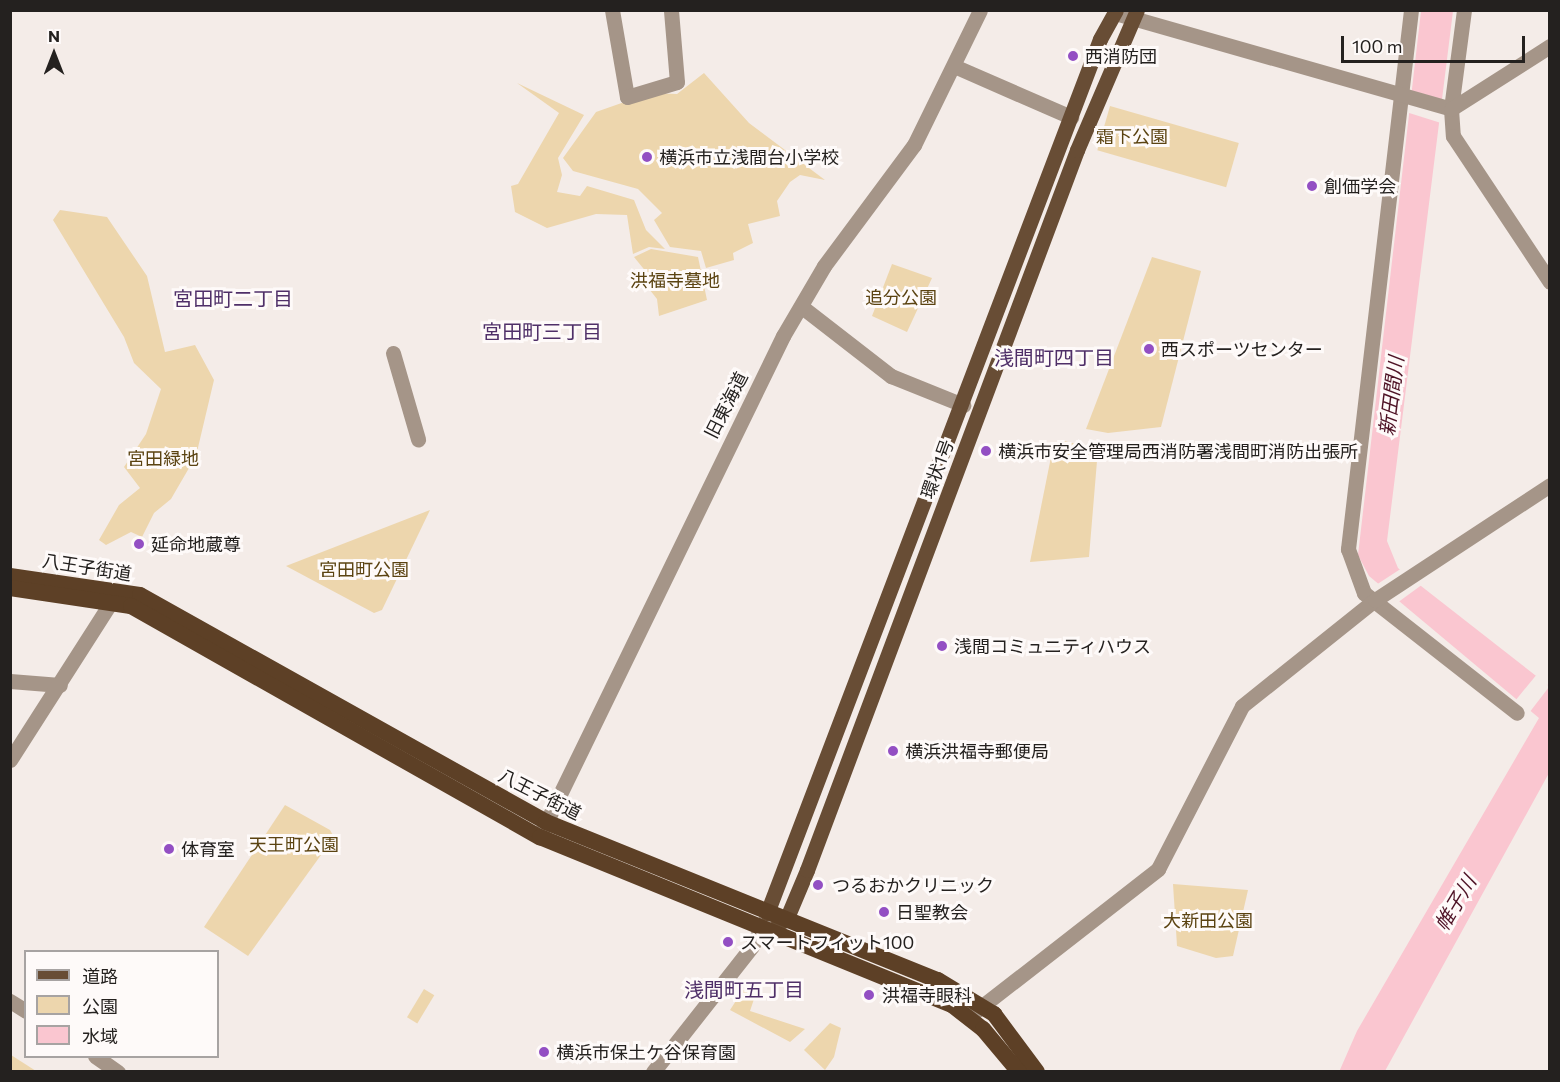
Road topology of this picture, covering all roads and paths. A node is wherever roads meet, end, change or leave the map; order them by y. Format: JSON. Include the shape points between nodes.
{"nodes":[{"id":1,"x":612,"y":10,"type":"edge"},
{"id":2,"x":671,"y":10,"type":"edge"},
{"id":3,"x":980,"y":10,"type":"edge"},
{"id":4,"x":1411,"y":10,"type":"edge"},
{"id":5,"x":1464,"y":10,"type":"edge"},
{"id":6,"x":1115,"y":12,"type":"edge"},
{"id":7,"x":1133,"y":15,"type":"edge"},
{"id":8,"x":1550,"y":46,"type":"edge"},
{"id":9,"x":954,"y":66,"type":"junction"},
{"id":10,"x":1404,"y":98,"type":"junction"},
{"id":11,"x":1447,"y":109,"type":"junction"},
{"id":12,"x":1071,"y":117,"type":"junction"},
{"id":13,"x":1550,"y":282,"type":"edge"},
{"id":14,"x":801,"y":307,"type":"junction"},
{"id":15,"x":393,"y":354,"type":"dead end"},
{"id":16,"x":963,"y":405,"type":"junction"},
{"id":17,"x":418,"y":439,"type":"dead end"},
{"id":18,"x":1550,"y":485,"type":"edge"},
{"id":19,"x":10,"y":576,"type":"edge"},
{"id":20,"x":10,"y":588,"type":"edge"},
{"id":21,"x":116,"y":595,"type":"junction"},
{"id":22,"x":1381,"y":597,"type":"junction"},
{"id":23,"x":10,"y":681,"type":"edge"},
{"id":24,"x":60,"y":685,"type":"junction"},
{"id":25,"x":1516,"y":713,"type":"dead end"},
{"id":26,"x":10,"y":760,"type":"edge"},
{"id":27,"x":543,"y":829,"type":"junction"},
{"id":28,"x":786,"y":920,"type":"junction"},
{"id":29,"x":765,"y":921,"type":"junction"},
{"id":30,"x":10,"y":1001,"type":"edge"},
{"id":31,"x":983,"y":1005,"type":"junction"},
{"id":32,"x":24,"y":1010,"type":"edge"},
{"id":33,"x":969,"y":1016,"type":"junction"},
{"id":34,"x":98,"y":1058,"type":"edge"},
{"id":35,"x":118,"y":1071,"type":"edge"},
{"id":36,"x":653,"y":1071,"type":"edge"},
{"id":37,"x":1019,"y":1071,"type":"edge"},
{"id":38,"x":1037,"y":1071,"type":"edge"}],
"edges":[{"from":1,"to":2,"type":"street","via":[[627,97],[677,81]]},
{"from":3,"to":9,"type":"street","name":"旧東海道"},
{"from":4,"to":10,"type":"street"},
{"from":5,"to":11,"type":"street"},
{"from":6,"to":7,"type":"street"},
{"from":6,"to":12,"type":"main road","name":"環状1号"},
{"from":7,"to":10,"type":"street"},
{"from":7,"to":28,"type":"main road","name":"環状1号"},
{"from":8,"to":11,"type":"street"},
{"from":9,"to":12,"type":"street"},
{"from":9,"to":14,"type":"street","name":"旧東海道","via":[[914,145],[824,266]]},
{"from":10,"to":11,"type":"street"},
{"from":10,"to":22,"type":"street","via":[[1348,549],[1359,584]]},
{"from":11,"to":13,"type":"street","via":[[1453,136]]},
{"from":12,"to":16,"type":"main road","name":"環状1号"},
{"from":14,"to":16,"type":"street","via":[[891,376]]},
{"from":14,"to":27,"type":"street","name":"旧東海道","via":[[699,500]]},
{"from":15,"to":17,"type":"street"},
{"from":16,"to":29,"type":"main road","name":"環状1号"},
{"from":18,"to":22,"type":"street"},
{"from":19,"to":21,"type":"highway","name":"八王子街道"},
{"from":20,"to":21,"type":"highway","name":"八王子街道"},
{"from":21,"to":24,"type":"street"},
{"from":21,"to":27,"type":"highway","name":"八王子街道"},
{"from":22,"to":25,"type":"street"},
{"from":22,"to":31,"type":"street","via":[[1242,706],[1158,869]]},
{"from":23,"to":24,"type":"street"},
{"from":24,"to":26,"type":"street"},
{"from":27,"to":29,"type":"highway","name":"八王子街道"},
{"from":28,"to":29,"type":"highway","name":"八王子街道"},
{"from":28,"to":31,"type":"highway","name":"八王子街道","via":[[938,980]]},
{"from":29,"to":33,"type":"highway","name":"八王子街道"},
{"from":29,"to":36,"type":"street","name":"環状1号"},
{"from":30,"to":32,"type":"street"},
{"from":31,"to":33,"type":"street"},
{"from":31,"to":38,"type":"highway","name":"八王子街道"},
{"from":33,"to":37,"type":"highway","name":"八王子街道"},
{"from":34,"to":35,"type":"street"}]}
